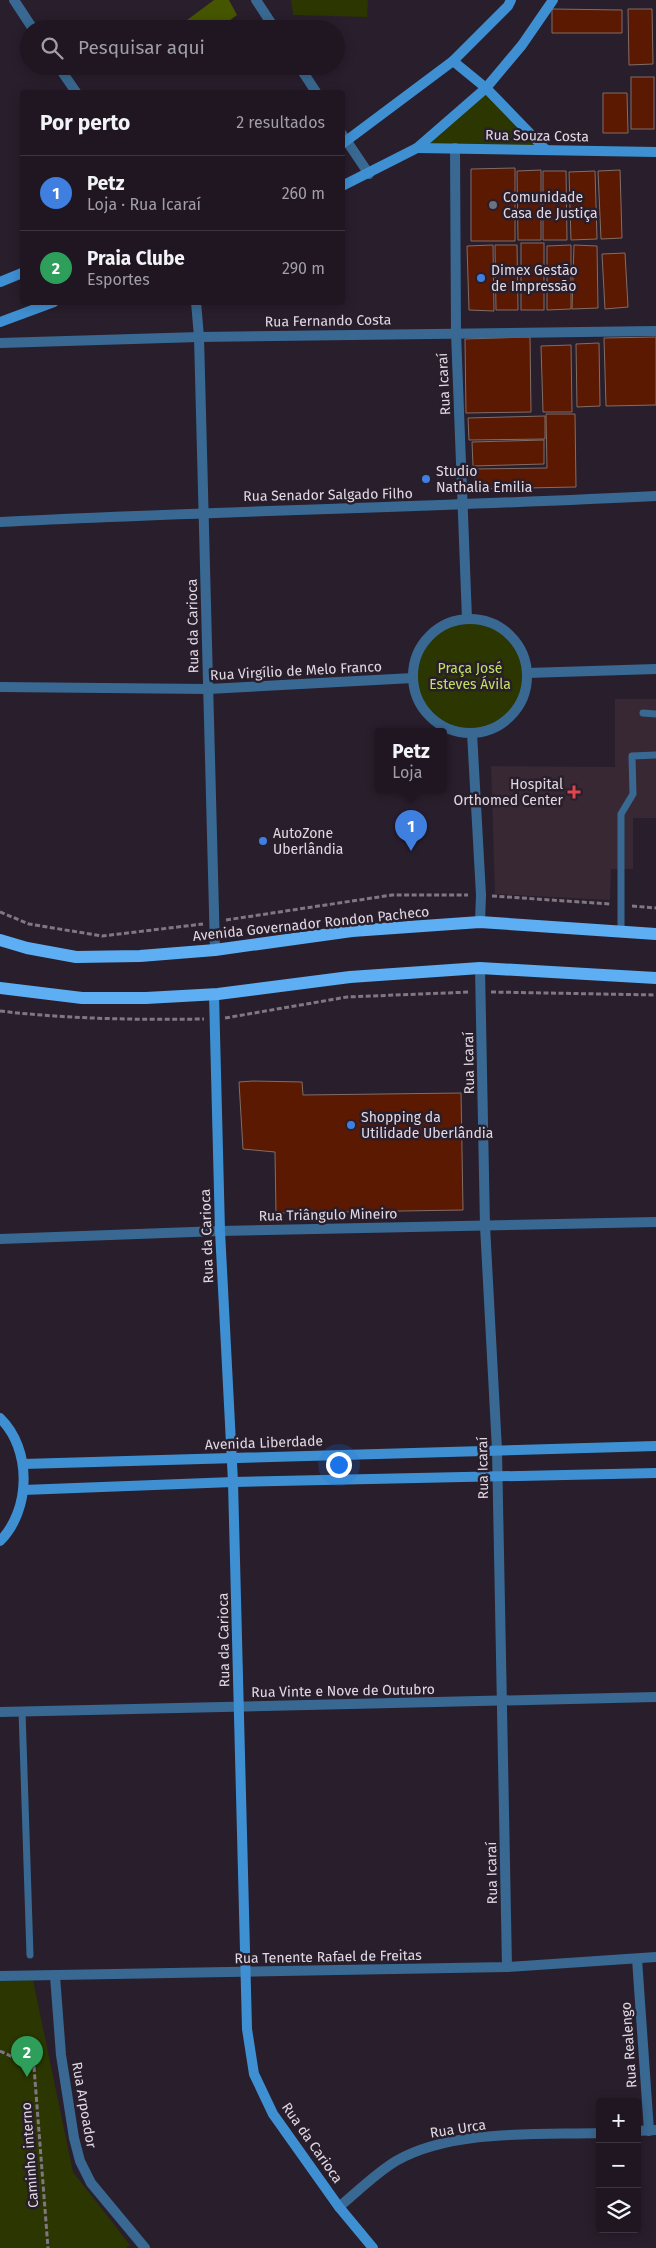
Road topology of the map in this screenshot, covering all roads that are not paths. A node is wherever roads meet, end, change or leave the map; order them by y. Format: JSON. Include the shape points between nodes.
{"nodes":[{"id":1,"x":14,"y":0,"type":"edge"},
{"id":2,"x":256,"y":0,"type":"edge"},
{"id":3,"x":511,"y":0,"type":"edge"},
{"id":4,"x":554,"y":0,"type":"edge"},
{"id":5,"x":28,"y":20,"type":"edge"},
{"id":6,"x":268,"y":20,"type":"edge"},
{"id":7,"x":454,"y":61,"type":"junction"},
{"id":8,"x":64,"y":75,"type":"edge"},
{"id":9,"x":305,"y":75,"type":"edge"},
{"id":10,"x":486,"y":88,"type":"junction"},
{"id":11,"x":75,"y":90,"type":"edge"},
{"id":12,"x":315,"y":90,"type":"edge"},
{"id":13,"x":345,"y":139,"type":"edge"},
{"id":14,"x":345,"y":141,"type":"edge"},
{"id":15,"x":417,"y":148,"type":"junction"},
{"id":16,"x":456,"y":148,"type":"junction"},
{"id":17,"x":546,"y":150,"type":"junction"},
{"id":18,"x":656,"y":152,"type":"edge"},
{"id":19,"x":369,"y":174,"type":"junction"},
{"id":20,"x":345,"y":185,"type":"edge"},
{"id":21,"x":20,"y":274,"type":"edge"},
{"id":22,"x":0,"y":282,"type":"edge"},
{"id":23,"x":46,"y":305,"type":"edge"},
{"id":24,"x":196,"y":305,"type":"edge"},
{"id":25,"x":0,"y":322,"type":"edge"},
{"id":26,"x":656,"y":331,"type":"edge"},
{"id":27,"x":456,"y":333,"type":"junction"},
{"id":28,"x":199,"y":337,"type":"junction"},
{"id":29,"x":0,"y":343,"type":"edge"},
{"id":30,"x":656,"y":496,"type":"edge"},
{"id":31,"x":464,"y":506,"type":"junction"},
{"id":32,"x":204,"y":512,"type":"junction"},
{"id":33,"x":0,"y":522,"type":"edge"},
{"id":34,"x":467,"y":619,"type":"junction"},
{"id":35,"x":656,"y":669,"type":"edge"},
{"id":36,"x":528,"y":673,"type":"junction"},
{"id":37,"x":413,"y":678,"type":"junction"},
{"id":38,"x":0,"y":687,"type":"edge"},
{"id":39,"x":208,"y":689,"type":"junction"},
{"id":40,"x":643,"y":714,"type":"dead end"},
{"id":41,"x":656,"y":714,"type":"edge"},
{"id":42,"x":472,"y":732,"type":"junction"},
{"id":43,"x":656,"y":755,"type":"edge"},
{"id":44,"x":480,"y":922,"type":"junction"},
{"id":45,"x":621,"y":932,"type":"junction"},
{"id":46,"x":656,"y":934,"type":"edge"},
{"id":47,"x":0,"y":940,"type":"edge"},
{"id":48,"x":215,"y":950,"type":"junction"},
{"id":49,"x":480,"y":968,"type":"junction"},
{"id":50,"x":656,"y":978,"type":"edge"},
{"id":51,"x":0,"y":988,"type":"edge"},
{"id":52,"x":214,"y":994,"type":"junction"},
{"id":53,"x":656,"y":1222,"type":"edge"},
{"id":54,"x":485,"y":1226,"type":"junction"},
{"id":55,"x":220,"y":1231,"type":"junction"},
{"id":56,"x":0,"y":1239,"type":"edge"},
{"id":57,"x":0,"y":1418,"type":"edge"},
{"id":58,"x":656,"y":1446,"type":"edge"},
{"id":59,"x":497,"y":1450,"type":"junction"},
{"id":60,"x":232,"y":1457,"type":"junction"},
{"id":61,"x":23,"y":1464,"type":"junction"},
{"id":62,"x":656,"y":1473,"type":"edge"},
{"id":63,"x":497,"y":1475,"type":"junction"},
{"id":64,"x":234,"y":1482,"type":"junction"},
{"id":65,"x":23,"y":1490,"type":"junction"},
{"id":66,"x":0,"y":1541,"type":"edge"},
{"id":67,"x":656,"y":1697,"type":"edge"},
{"id":68,"x":502,"y":1701,"type":"junction"},
{"id":69,"x":239,"y":1707,"type":"junction"},
{"id":70,"x":22,"y":1711,"type":"junction"},
{"id":71,"x":0,"y":1712,"type":"edge"},
{"id":72,"x":30,"y":1955,"type":"dead end"},
{"id":73,"x":656,"y":1957,"type":"edge"},
{"id":74,"x":637,"y":1958,"type":"junction"},
{"id":75,"x":507,"y":1967,"type":"junction"},
{"id":76,"x":244,"y":1972,"type":"junction"},
{"id":77,"x":0,"y":1976,"type":"edge"},
{"id":78,"x":55,"y":1976,"type":"junction"},
{"id":79,"x":652,"y":2131,"type":"edge"},
{"id":80,"x":596,"y":2133,"type":"edge"},
{"id":81,"x":339,"y":2207,"type":"junction"},
{"id":82,"x":145,"y":2248,"type":"edge"},
{"id":83,"x":374,"y":2248,"type":"edge"}],
"edges":[{"from":1,"to":5,"type":"street"},
{"from":2,"to":6,"type":"street"},
{"from":3,"to":7,"type":"street"},
{"from":4,"to":10,"type":"street"},
{"from":7,"to":10,"type":"street"},
{"from":7,"to":13,"type":"street"},
{"from":8,"to":11,"type":"street"},
{"from":9,"to":12,"type":"street"},
{"from":10,"to":15,"type":"street"},
{"from":10,"to":17,"type":"street"},
{"from":14,"to":19,"type":"street"},
{"from":15,"to":16,"type":"street","name":"Rua Souza Costa"},
{"from":15,"to":19,"type":"street"},
{"from":16,"to":17,"type":"street","name":"Rua Souza Costa"},
{"from":16,"to":27,"type":"street","name":"Rua Icaraí"},
{"from":17,"to":18,"type":"street","name":"Rua Souza Costa"},
{"from":19,"to":20,"type":"street"},
{"from":21,"to":22,"type":"street"},
{"from":23,"to":25,"type":"street"},
{"from":24,"to":28,"type":"street","name":"Rua da Carioca"},
{"from":26,"to":27,"type":"street","name":"Rua Fernando Costa"},
{"from":27,"to":28,"type":"street","name":"Rua Fernando Costa"},
{"from":27,"to":31,"type":"street","name":"Rua Icaraí"},
{"from":28,"to":29,"type":"street","name":"Rua Fernando Costa"},
{"from":28,"to":32,"type":"street","name":"Rua da Carioca"},
{"from":30,"to":31,"type":"street","name":"Rua Senador Salgado Filho"},
{"from":31,"to":32,"type":"street","name":"Rua Senador Salgado Filho"},
{"from":31,"to":34,"type":"street","name":"Rua Icaraí"},
{"from":32,"to":33,"type":"street","name":"Rua Senador Salgado Filho"},
{"from":32,"to":39,"type":"street","name":"Rua da Carioca"},
{"from":34,"to":36,"type":"street","via":[[485,621],[502,628],[524,655]]},
{"from":34,"to":37,"type":"street","via":[[450,622],[434,631],[422,644],[415,660]]},
{"from":35,"to":36,"type":"street"},
{"from":36,"to":42,"type":"street","via":[[522,699],[506,720],[490,729]]},
{"from":37,"to":39,"type":"street","name":"Rua Virgílio de Melo Franco"},
{"from":37,"to":42,"type":"street","via":[[416,695],[425,711],[438,723],[454,730]]},
{"from":38,"to":39,"type":"street","name":"Rua Virgílio de Melo Franco"},
{"from":39,"to":48,"type":"street","name":"Rua da Carioca"},
{"from":40,"to":41,"type":"lane"},
{"from":42,"to":44,"type":"street"},
{"from":43,"to":45,"type":"lane","via":[[632,756],[633,794],[621,814]]},
{"from":44,"to":45,"type":"main road","name":"Avenida Governador Rondon Pacheco"},
{"from":44,"to":48,"type":"main road","name":"Avenida Governador Rondon Pacheco","via":[[352,931]]},
{"from":45,"to":46,"type":"main road","name":"Avenida Governador Rondon Pacheco"},
{"from":47,"to":48,"type":"main road","name":"Avenida Governador Rondon Pacheco","via":[[76,957]]},
{"from":49,"to":50,"type":"main road"},
{"from":49,"to":52,"type":"main road","via":[[350,978]]},
{"from":49,"to":54,"type":"street","name":"Rua Icaraí"},
{"from":51,"to":52,"type":"main road","via":[[82,998]]},
{"from":52,"to":55,"type":"street","name":"Rua da Carioca"},
{"from":53,"to":54,"type":"street","name":"Rua Triângulo Mineiro"},
{"from":54,"to":55,"type":"street","name":"Rua Triângulo Mineiro"},
{"from":54,"to":59,"type":"street","name":"Rua Icaraí"},
{"from":55,"to":56,"type":"street","name":"Rua Triângulo Mineiro"},
{"from":55,"to":60,"type":"street","name":"Rua da Carioca"},
{"from":57,"to":61,"type":"street","via":[[16,1441]]},
{"from":58,"to":59,"type":"street","name":"Avenida Liberdade"},
{"from":59,"to":60,"type":"street","name":"Avenida Liberdade"},
{"from":59,"to":63,"type":"street","name":"Rua Icaraí"},
{"from":60,"to":61,"type":"street","name":"Avenida Liberdade"},
{"from":60,"to":64,"type":"street","name":"Rua da Carioca"},
{"from":61,"to":65,"type":"street"},
{"from":62,"to":63,"type":"street"},
{"from":63,"to":64,"type":"street"},
{"from":63,"to":68,"type":"street","name":"Rua Icaraí"},
{"from":64,"to":65,"type":"street"},
{"from":64,"to":69,"type":"street","name":"Rua da Carioca"},
{"from":65,"to":66,"type":"street","via":[[17,1514]]},
{"from":67,"to":68,"type":"street","name":"Rua Vinte e Nove de Outubro"},
{"from":68,"to":69,"type":"street","name":"Rua Vinte e Nove de Outubro"},
{"from":68,"to":75,"type":"street","name":"Rua Icaraí"},
{"from":69,"to":70,"type":"street","name":"Rua Vinte e Nove de Outubro"},
{"from":69,"to":76,"type":"street","name":"Rua da Carioca"},
{"from":70,"to":71,"type":"street","name":"Rua Vinte e Nove de Outubro"},
{"from":70,"to":72,"type":"lane"},
{"from":73,"to":74,"type":"street","name":"Rua Tenente Rafael de Freitas"},
{"from":74,"to":75,"type":"street","name":"Rua Tenente Rafael de Freitas"},
{"from":74,"to":79,"type":"street","name":"Rua Realengo"},
{"from":75,"to":76,"type":"street","name":"Rua Tenente Rafael de Freitas"},
{"from":76,"to":78,"type":"street","name":"Rua Tenente Rafael de Freitas"},
{"from":76,"to":81,"type":"street","name":"Rua da Carioca","via":[[246,2029],[254,2074],[273,2114]]},
{"from":77,"to":78,"type":"street","name":"Rua Tenente Rafael de Freitas"},
{"from":78,"to":82,"type":"street","name":"Rua Arpoador","via":[[61,2055],[80,2161],[92,2182]]},
{"from":80,"to":81,"type":"street","name":"Rua Urca","via":[[450,2141],[395,2162]]},
{"from":81,"to":83,"type":"street","name":"Rua da Carioca"}]}
